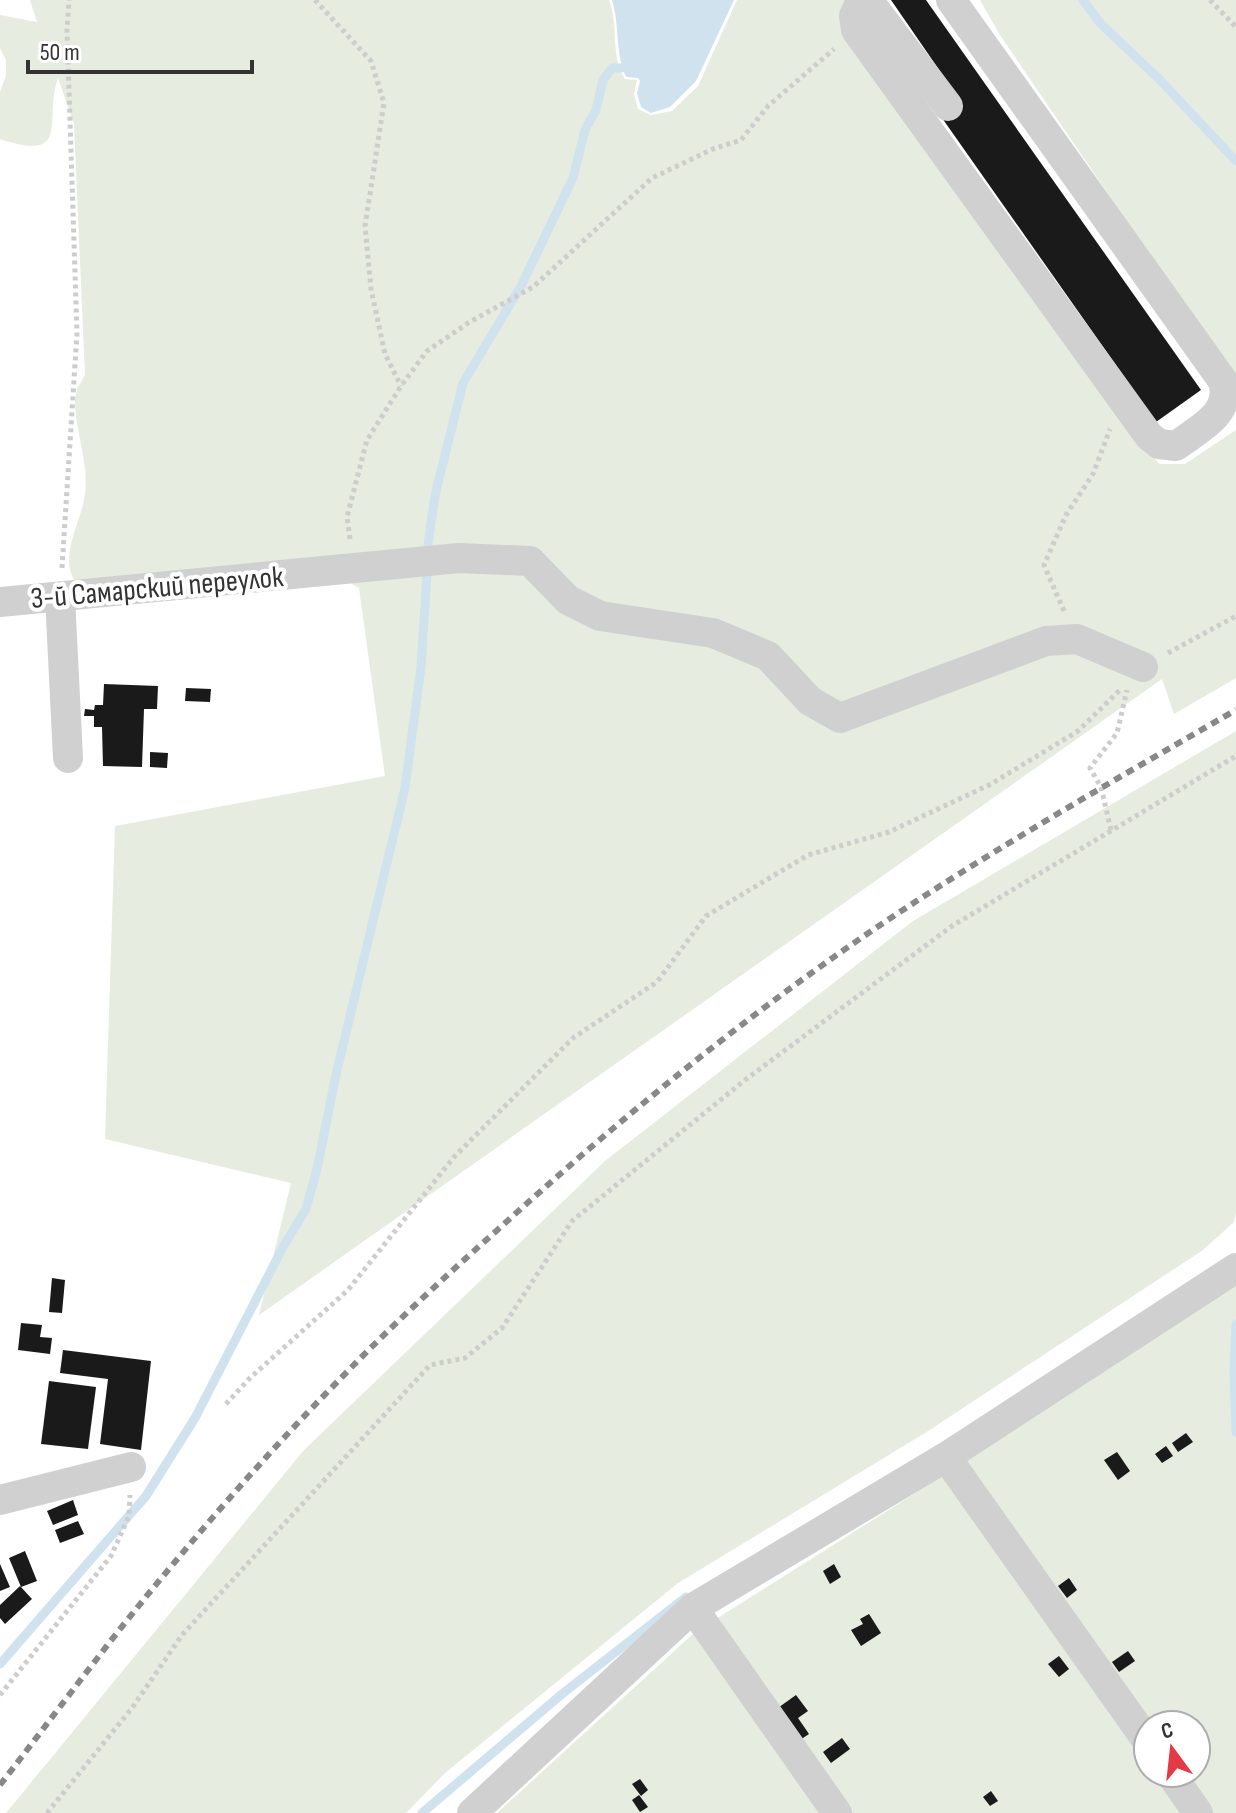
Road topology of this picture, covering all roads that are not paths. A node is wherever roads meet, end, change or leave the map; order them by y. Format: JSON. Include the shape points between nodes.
{"nodes":[{"id":1,"x":861,"y":0,"type":"edge"},
{"id":2,"x":868,"y":0,"type":"edge"},
{"id":3,"x":951,"y":0,"type":"edge"},
{"id":4,"x":948,"y":106,"type":"dead end"},
{"id":5,"x":60,"y":597,"type":"junction"},
{"id":6,"x":0,"y":602,"type":"edge"},
{"id":7,"x":1136,"y":674,"type":"road end"},
{"id":8,"x":68,"y":758,"type":"dead end"},
{"id":9,"x":1236,"y":1268,"type":"edge"},
{"id":10,"x":946,"y":1457,"type":"junction"},
{"id":11,"x":131,"y":1467,"type":"road end"},
{"id":12,"x":0,"y":1500,"type":"edge"},
{"id":13,"x":693,"y":1608,"type":"junction"},
{"id":14,"x":1132,"y":1719,"type":"edge"},
{"id":15,"x":1181,"y":1789,"type":"edge"},
{"id":16,"x":473,"y":1813,"type":"edge"},
{"id":17,"x":837,"y":1813,"type":"edge"},
{"id":18,"x":1198,"y":1813,"type":"edge"}],
"edges":[{"from":1,"to":3,"type":"street","via":[[854,16],[856,30],[1149,436],[1159,444],[1176,446],[1219,414],[1226,390],[1217,370]]},
{"from":2,"to":4,"type":"street"},
{"from":5,"to":6,"type":"street","name":"3-й Самарский переулок"},
{"from":5,"to":7,"type":"street","name":"3-й Самарский переулок","via":[[459,558],[530,561],[568,600],[600,616],[713,633],[768,656],[810,701],[840,718],[1046,641],[1077,639]]},
{"from":5,"to":8,"type":"street"},
{"from":9,"to":10,"type":"street"},
{"from":10,"to":13,"type":"street"},
{"from":10,"to":14,"type":"street"},
{"from":11,"to":12,"type":"street"},
{"from":13,"to":16,"type":"street"},
{"from":13,"to":17,"type":"street"},
{"from":15,"to":18,"type":"street"}]}
